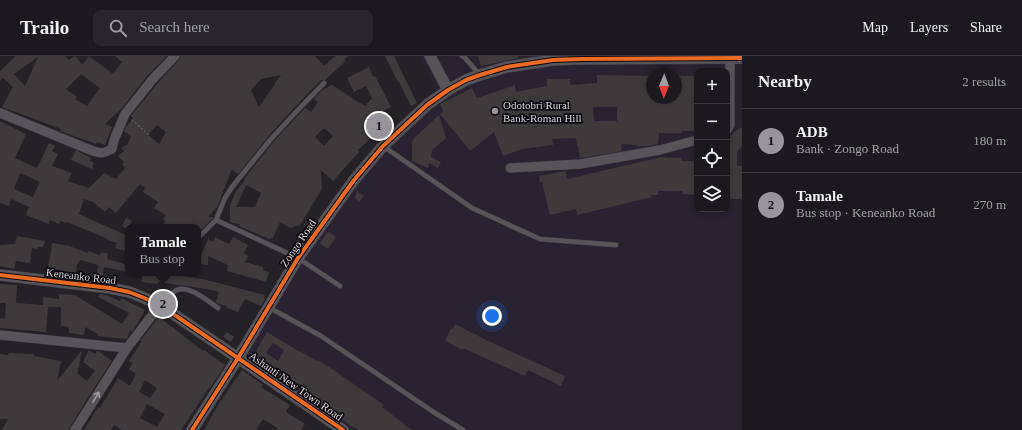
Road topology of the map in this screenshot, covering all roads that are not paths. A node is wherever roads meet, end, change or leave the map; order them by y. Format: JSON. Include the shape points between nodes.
{"nodes":[{"id":1,"x":175,"y":56,"type":"edge"},
{"id":2,"x":430,"y":56,"type":"edge"},
{"id":3,"x":462,"y":56,"type":"edge"},
{"id":4,"x":581,"y":58,"type":"edge"},
{"id":5,"x":730,"y":58,"type":"junction"},
{"id":6,"x":742,"y":58,"type":"edge"},
{"id":7,"x":480,"y":75,"type":"junction"},
{"id":8,"x":324,"y":83,"type":"dead end"},
{"id":9,"x":448,"y":90,"type":"junction"},
{"id":10,"x":730,"y":104,"type":"edge"},
{"id":11,"x":0,"y":113,"type":"edge"},
{"id":12,"x":694,"y":141,"type":"edge"},
{"id":13,"x":383,"y":146,"type":"junction"},
{"id":14,"x":510,"y":168,"type":"dead end"},
{"id":15,"x":216,"y":220,"type":"junction"},
{"id":16,"x":201,"y":235,"type":"edge"},
{"id":17,"x":616,"y":245,"type":"dead end"},
{"id":18,"x":298,"y":258,"type":"junction"},
{"id":19,"x":0,"y":275,"type":"edge"},
{"id":20,"x":340,"y":286,"type":"dead end"},
{"id":21,"x":160,"y":305,"type":"junction"},
{"id":22,"x":268,"y":307,"type":"junction"},
{"id":23,"x":218,"y":308,"type":"dead end"},
{"id":24,"x":0,"y":335,"type":"edge"},
{"id":25,"x":127,"y":348,"type":"junction"},
{"id":26,"x":238,"y":358,"type":"junction"},
{"id":27,"x":75,"y":430,"type":"edge"},
{"id":28,"x":192,"y":430,"type":"edge"},
{"id":29,"x":343,"y":430,"type":"edge"},
{"id":30,"x":463,"y":430,"type":"edge"}],
"edges":[{"from":1,"to":11,"type":"street","via":[[124,114],[112,148],[105,153]]},
{"from":2,"to":9,"type":"street"},
{"from":3,"to":7,"type":"lane"},
{"from":4,"to":5,"type":"street","name":"Zongo Road"},
{"from":4,"to":7,"type":"street","name":"Zongo Road","via":[[529,63]]},
{"from":5,"to":6,"type":"street","name":"Zongo Road"},
{"from":5,"to":10,"type":"street"},
{"from":7,"to":9,"type":"street","name":"Zongo Road"},
{"from":8,"to":15,"type":"lane","via":[[276,134],[232,187],[224,198]]},
{"from":9,"to":13,"type":"street","name":"Zongo Road","via":[[427,105]]},
{"from":12,"to":14,"type":"street","via":[[660,150],[580,164]]},
{"from":13,"to":17,"type":"lane","via":[[472,208],[540,239]]},
{"from":13,"to":18,"type":"street","name":"Zongo Road","via":[[354,180]]},
{"from":15,"to":16,"type":"lane"},
{"from":15,"to":18,"type":"lane"},
{"from":18,"to":20,"type":"lane"},
{"from":18,"to":22,"type":"street","name":"Zongo Road"},
{"from":19,"to":21,"type":"street","name":"Keneanko Road","via":[[110,288],[129,292]]},
{"from":21,"to":23,"type":"lane","via":[[176,290],[190,289]]},
{"from":21,"to":25,"type":"street"},
{"from":21,"to":26,"type":"street","name":"Keneanko Road"},
{"from":22,"to":26,"type":"street","name":"Zongo Road"},
{"from":22,"to":30,"type":"lane","via":[[321,336]]},
{"from":24,"to":25,"type":"street"},
{"from":27,"to":25,"type":"street","one_way":true},
{"from":26,"to":28,"type":"street","name":"Zongo Road"},
{"from":26,"to":29,"type":"street","name":"Ashanti New Town Road"}]}
